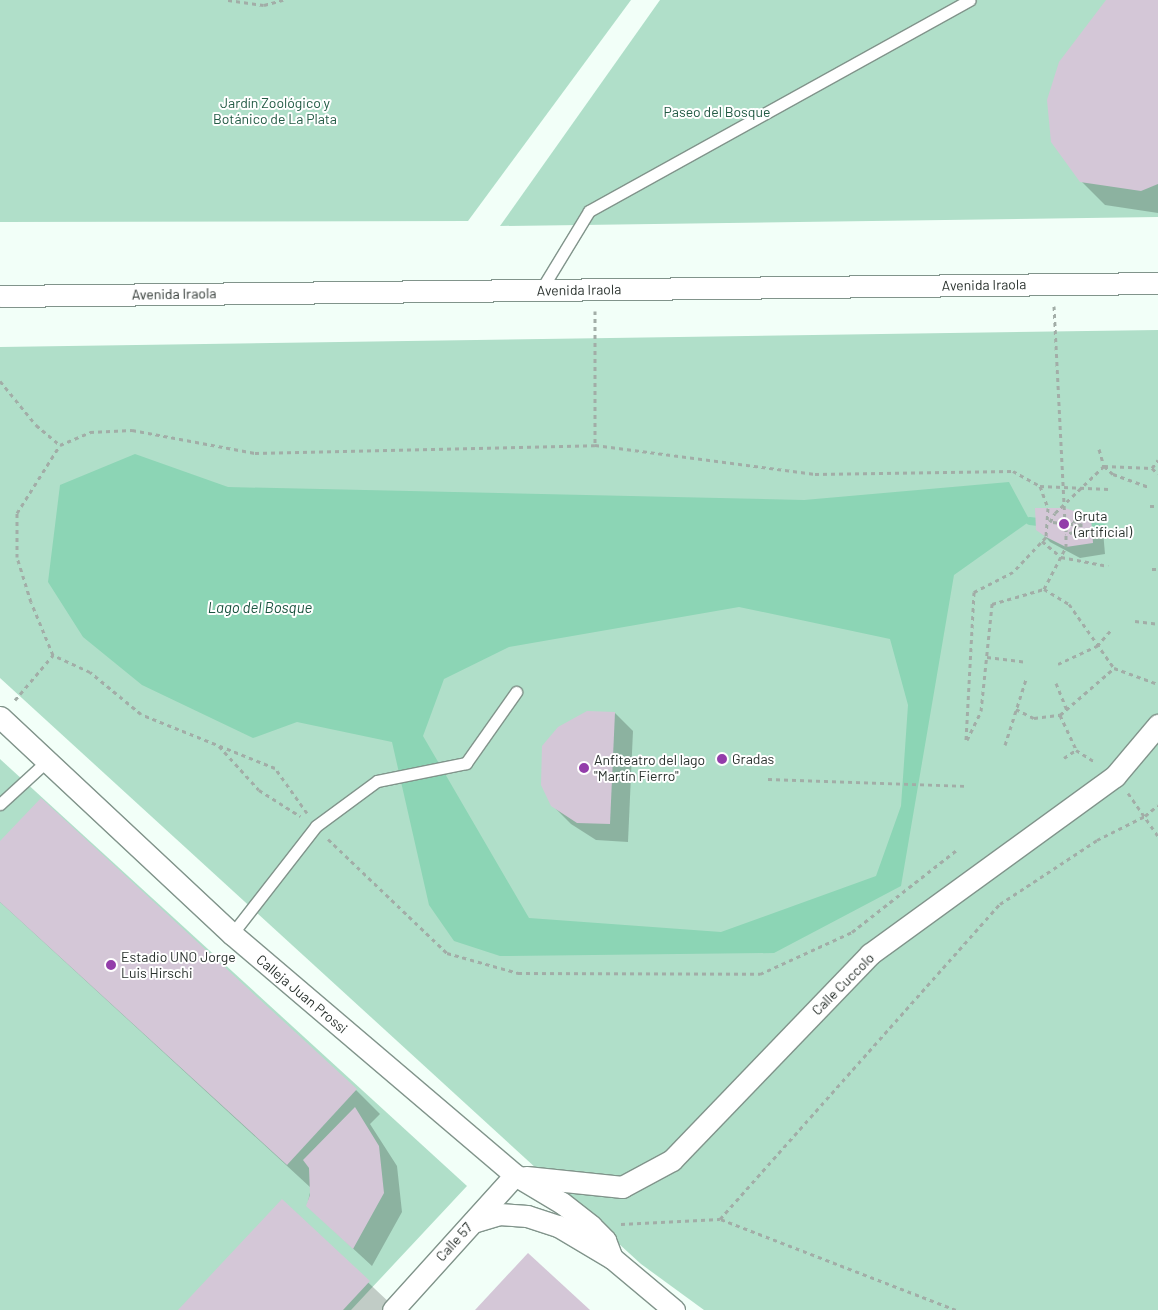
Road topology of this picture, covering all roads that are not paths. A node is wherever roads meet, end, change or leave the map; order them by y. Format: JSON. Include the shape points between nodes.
{"nodes":[{"id":1,"x":969,"y":0,"type":"edge"},
{"id":2,"x":1158,"y":283,"type":"edge"},
{"id":3,"x":541,"y":290,"type":"junction"},
{"id":4,"x":0,"y":296,"type":"edge"},
{"id":5,"x":516,"y":692,"type":"dead end"},
{"id":6,"x":0,"y":717,"type":"edge"},
{"id":7,"x":1158,"y":725,"type":"edge"},
{"id":8,"x":47,"y":761,"type":"junction"},
{"id":9,"x":0,"y":804,"type":"edge"},
{"id":10,"x":232,"y":934,"type":"junction"},
{"id":11,"x":516,"y":1175,"type":"junction"},
{"id":12,"x":473,"y":1222,"type":"junction"},
{"id":13,"x":612,"y":1258,"type":"junction"},
{"id":14,"x":393,"y":1310,"type":"edge"},
{"id":15,"x":674,"y":1310,"type":"edge"}],
"edges":[{"from":1,"to":3,"type":"lane","via":[[588,211]]},
{"from":2,"to":3,"type":"street","name":"Avenida Iraola"},
{"from":3,"to":4,"type":"street","name":"Avenida Iraola"},
{"from":5,"to":10,"type":"lane","via":[[466,763],[377,782],[316,826]]},
{"from":6,"to":8,"type":"street","name":"Calleja Juan Prossi"},
{"from":7,"to":11,"type":"street","name":"Calle Cuccolo","via":[[1115,776],[870,954],[672,1160],[622,1187]]},
{"from":8,"to":9,"type":"lane"},
{"from":8,"to":10,"type":"street","name":"Calleja Juan Prossi"},
{"from":10,"to":11,"type":"street","name":"Calleja Juan Prossi"},
{"from":11,"to":12,"type":"street","name":"Calle 57"},
{"from":11,"to":13,"type":"street","name":"Calleja Juan Prossi","via":[[562,1203],[591,1226],[605,1240]]},
{"from":12,"to":13,"type":"street","name":"Calleja Juan Prossi","via":[[499,1214],[527,1216],[558,1226]]},
{"from":12,"to":14,"type":"street","name":"Calle 57"},
{"from":13,"to":15,"type":"street","name":"Calleja Juan Prossi"}]}
